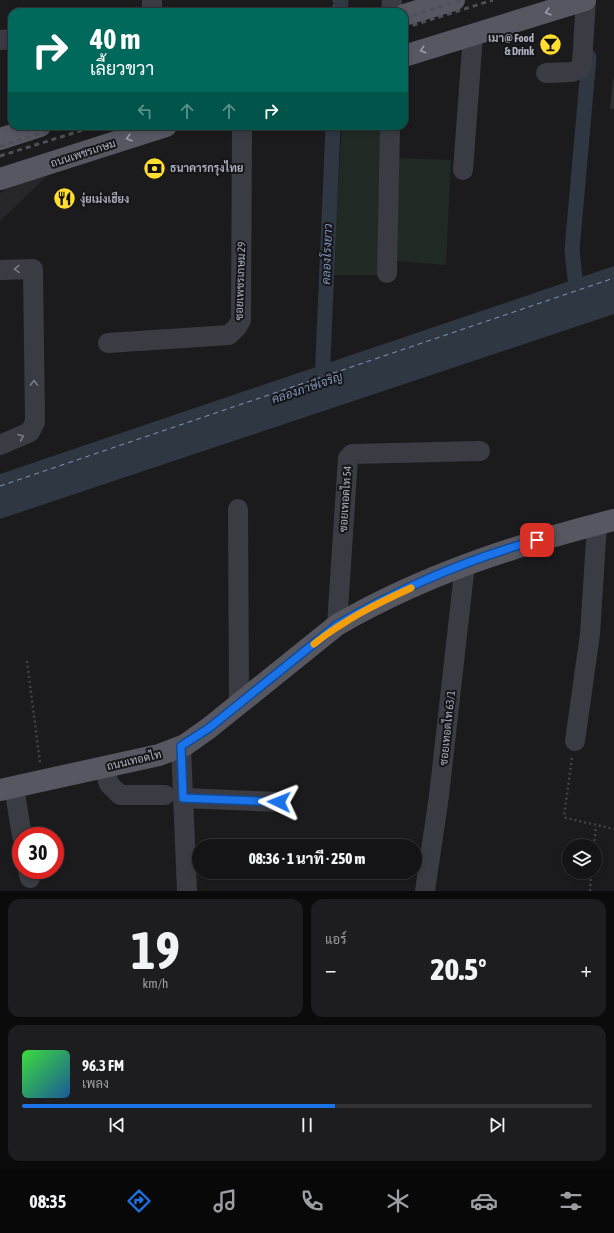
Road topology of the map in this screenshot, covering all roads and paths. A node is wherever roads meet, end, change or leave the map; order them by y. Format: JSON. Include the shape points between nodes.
{"nodes":[{"id":1,"x":454,"y":0,"type":"edge"},
{"id":2,"x":585,"y":0,"type":"edge"},
{"id":3,"x":408,"y":14,"type":"edge"},
{"id":4,"x":473,"y":35,"type":"junction"},
{"id":5,"x":408,"y":55,"type":"edge"},
{"id":6,"x":546,"y":73,"type":"dead end"},
{"id":7,"x":28,"y":130,"type":"edge"},
{"id":8,"x":153,"y":130,"type":"edge"},
{"id":9,"x":242,"y":130,"type":"edge"},
{"id":10,"x":390,"y":130,"type":"edge"},
{"id":11,"x":0,"y":139,"type":"edge"},
{"id":12,"x":463,"y":170,"type":"dead end"},
{"id":13,"x":0,"y":179,"type":"edge"},
{"id":14,"x":0,"y":270,"type":"edge"},
{"id":15,"x":387,"y":273,"type":"dead end"},
{"id":16,"x":108,"y":343,"type":"dead end"},
{"id":17,"x":0,"y":445,"type":"edge"},
{"id":18,"x":480,"y":451,"type":"dead end"},
{"id":19,"x":238,"y":509,"type":"dead end"},
{"id":20,"x":606,"y":522,"type":"edge"},
{"id":21,"x":465,"y":564,"type":"junction"},
{"id":22,"x":337,"y":625,"type":"junction"},
{"id":23,"x":27,"y":661,"type":"dead end"},
{"id":24,"x":239,"y":704,"type":"junction"},
{"id":25,"x":575,"y":741,"type":"joint"},
{"id":26,"x":181,"y":746,"type":"junction"},
{"id":27,"x":104,"y":768,"type":"junction"},
{"id":28,"x":42,"y":781,"type":"junction"},
{"id":29,"x":7,"y":789,"type":"edge"},
{"id":30,"x":174,"y":797,"type":"junction"},
{"id":31,"x":279,"y":802,"type":"dead end"},
{"id":32,"x":596,"y":826,"type":"junction"},
{"id":33,"x":19,"y":827,"type":"edge"},
{"id":34,"x":614,"y":829,"type":"edge"},
{"id":35,"x":595,"y":839,"type":"edge"},
{"id":36,"x":591,"y":879,"type":"edge"},
{"id":37,"x":187,"y":891,"type":"edge"},
{"id":38,"x":425,"y":891,"type":"edge"},
{"id":39,"x":590,"y":891,"type":"edge"}],
"edges":[{"from":1,"to":3,"type":"main road"},
{"from":2,"to":4,"type":"main road","one_way":true},
{"from":2,"to":6,"type":"street","via":[[580,69],[572,72]]},
{"from":4,"to":5,"type":"main road","one_way":true},
{"from":4,"to":12,"type":"street"},
{"from":7,"to":11,"type":"main road"},
{"from":8,"to":13,"type":"main road","name":"ถนนเพชรเกษม","one_way":true},
{"from":9,"to":16,"type":"street","name":"ซอยเพชรเกษม 29","via":[[240,320],[237,327],[229,335]]},
{"from":10,"to":15,"type":"street"},
{"from":17,"to":14,"type":"street","one_way":true,"via":[[30,432],[35,422],[33,269]]},
{"from":18,"to":22,"type":"street","name":"ซอยเทอดไท 54","via":[[352,454],[348,458]]},
{"from":19,"to":24,"type":"street"},
{"from":20,"to":21,"type":"main road","name":"ถนนเทอดไท","via":[[523,544]]},
{"from":20,"to":25,"type":"street"},
{"from":21,"to":22,"type":"main road","name":"ถนนเทอดไท"},
{"from":21,"to":38,"type":"street","name":"ซอยเทอดไท 63/1","via":[[439,796]]},
{"from":22,"to":24,"type":"main road","name":"ถนนเทอดไท"},
{"from":23,"to":28,"type":"path"},
{"from":24,"to":26,"type":"main road","name":"ถนนเทอดไท"},
{"from":25,"to":32,"type":"path","via":[[564,816]]},
{"from":26,"to":27,"type":"main road","name":"ถนนเทอดไท","via":[[159,755]]},
{"from":26,"to":30,"type":"street"},
{"from":27,"to":28,"type":"main road","name":"ถนนเทอดไท"},
{"from":27,"to":30,"type":"street","via":[[109,784],[120,795]]},
{"from":28,"to":29,"type":"main road","name":"ถนนเทอดไท"},
{"from":29,"to":33,"type":"street"},
{"from":30,"to":31,"type":"street"},
{"from":30,"to":37,"type":"street"},
{"from":32,"to":34,"type":"path"},
{"from":32,"to":35,"type":"path"},
{"from":36,"to":39,"type":"path"}]}
